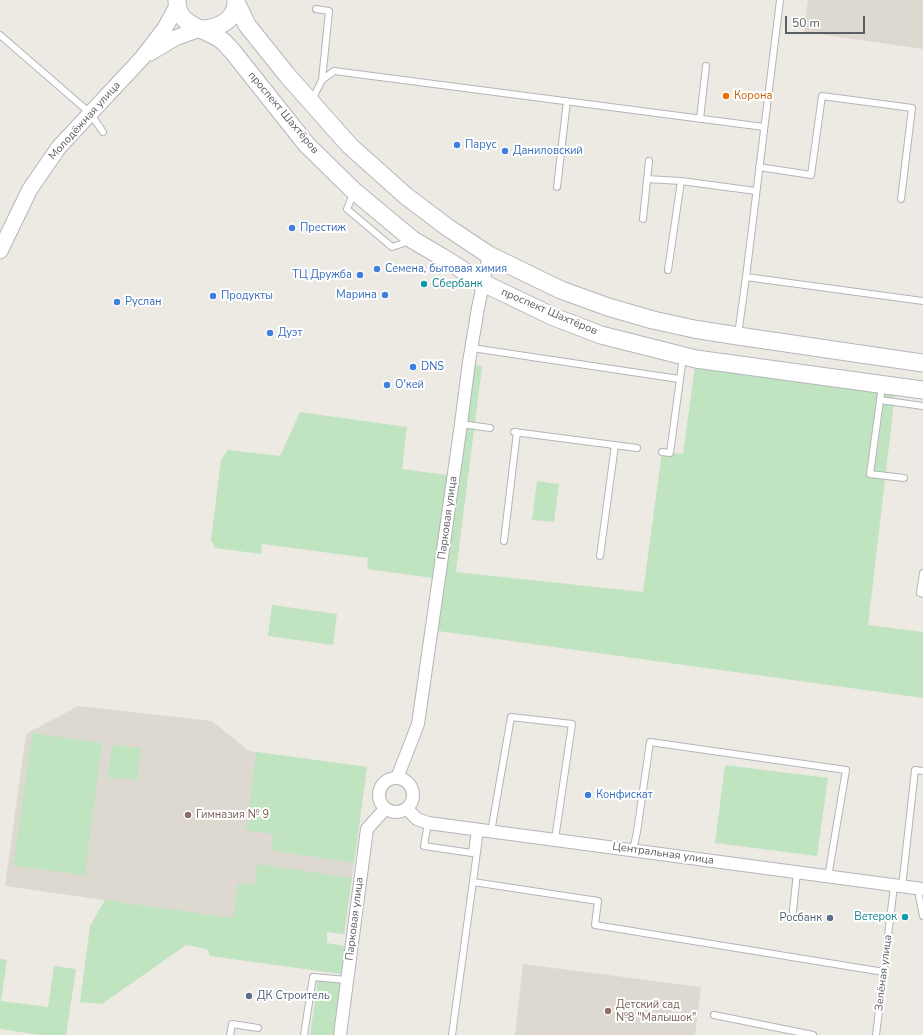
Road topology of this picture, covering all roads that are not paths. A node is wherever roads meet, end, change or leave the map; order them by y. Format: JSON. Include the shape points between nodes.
{"nodes":[{"id":1,"x":780,"y":0,"type":"edge"},
{"id":2,"x":236,"y":1,"type":"edge"},
{"id":3,"x":177,"y":3,"type":"edge"},
{"id":4,"x":316,"y":10,"type":"dead end"},
{"id":5,"x":200,"y":29,"type":"junction"},
{"id":6,"x":0,"y":34,"type":"edge"},
{"id":7,"x":142,"y":58,"type":"junction"},
{"id":8,"x":706,"y":66,"type":"dead end"},
{"id":9,"x":322,"y":80,"type":"junction"},
{"id":10,"x":567,"y":101,"type":"junction"},
{"id":11,"x":312,"y":102,"type":"junction"},
{"id":12,"x":90,"y":113,"type":"junction"},
{"id":13,"x":700,"y":119,"type":"junction"},
{"id":14,"x":764,"y":127,"type":"junction"},
{"id":15,"x":103,"y":132,"type":"dead end"},
{"id":16,"x":649,"y":161,"type":"dead end"},
{"id":17,"x":759,"y":167,"type":"junction"},
{"id":18,"x":647,"y":179,"type":"junction"},
{"id":19,"x":681,"y":181,"type":"junction"},
{"id":20,"x":557,"y":187,"type":"dead end"},
{"id":21,"x":756,"y":191,"type":"junction"},
{"id":22,"x":901,"y":199,"type":"dead end"},
{"id":23,"x":643,"y":219,"type":"dead end"},
{"id":24,"x":0,"y":251,"type":"edge"},
{"id":25,"x":489,"y":255,"type":"junction"},
{"id":26,"x":668,"y":270,"type":"dead end"},
{"id":27,"x":746,"y":277,"type":"junction"},
{"id":28,"x":483,"y":283,"type":"junction"},
{"id":29,"x":923,"y":301,"type":"edge"},
{"id":30,"x":738,"y":336,"type":"junction"},
{"id":31,"x":472,"y":348,"type":"junction"},
{"id":32,"x":684,"y":356,"type":"junction"},
{"id":33,"x":923,"y":363,"type":"edge"},
{"id":34,"x":679,"y":379,"type":"junction"},
{"id":35,"x":923,"y":390,"type":"edge"},
{"id":36,"x":881,"y":392,"type":"junction"},
{"id":37,"x":923,"y":406,"type":"edge"},
{"id":38,"x":461,"y":424,"type":"junction"},
{"id":39,"x":490,"y":428,"type":"dead end"},
{"id":40,"x":615,"y":445,"type":"junction"},
{"id":41,"x":637,"y":448,"type":"dead end"},
{"id":42,"x":662,"y":452,"type":"dead end"},
{"id":43,"x":904,"y":478,"type":"dead end"},
{"id":44,"x":504,"y":540,"type":"dead end"},
{"id":45,"x":600,"y":556,"type":"dead end"},
{"id":46,"x":923,"y":573,"type":"edge"},
{"id":47,"x":923,"y":594,"type":"edge"},
{"id":48,"x":923,"y":771,"type":"edge"},
{"id":49,"x":397,"y":778,"type":"junction"},
{"id":50,"x":385,"y":809,"type":"junction"},
{"id":51,"x":407,"y":809,"type":"junction"},
{"id":52,"x":428,"y":822,"type":"junction"},
{"id":53,"x":482,"y":830,"type":"junction"},
{"id":54,"x":555,"y":839,"type":"junction"},
{"id":55,"x":633,"y":850,"type":"junction"},
{"id":56,"x":797,"y":872,"type":"junction"},
{"id":57,"x":828,"y":877,"type":"junction"},
{"id":58,"x":473,"y":882,"type":"junction"},
{"id":59,"x":898,"y":887,"type":"junction"},
{"id":60,"x":922,"y":889,"type":"edge"},
{"id":61,"x":793,"y":911,"type":"dead end"},
{"id":62,"x":923,"y":916,"type":"edge"},
{"id":63,"x":884,"y":972,"type":"junction"},
{"id":64,"x":347,"y":980,"type":"junction"},
{"id":65,"x":714,"y":1015,"type":"dead end"},
{"id":66,"x":258,"y":1028,"type":"dead end"},
{"id":67,"x":230,"y":1035,"type":"edge"},
{"id":68,"x":304,"y":1035,"type":"edge"},
{"id":69,"x":340,"y":1035,"type":"edge"},
{"id":70,"x":452,"y":1035,"type":"edge"},
{"id":71,"x":813,"y":1035,"type":"edge"},
{"id":72,"x":876,"y":1035,"type":"edge"}],
"edges":[{"from":1,"to":14,"type":"lane"},
{"from":2,"to":5,"type":"main road","via":[[234,12],[228,20],[220,26]]},
{"from":2,"to":11,"type":"main road","via":[[247,25]]},
{"from":3,"to":5,"type":"main road","name":"проспект Шахтёров","via":[[181,16]]},
{"from":3,"to":7,"type":"street","name":"Молодёжная улица","via":[[165,28]]},
{"from":4,"to":9,"type":"lane","via":[[329,11]]},
{"from":5,"to":7,"type":"street","name":"Молодёжная улица","via":[[175,38]]},
{"from":5,"to":28,"type":"main road","name":"проспект Шахтёров","via":[[225,43],[307,145],[354,191],[413,240]]},
{"from":6,"to":12,"type":"lane"},
{"from":7,"to":12,"type":"street","name":"Молодёжная улица"},
{"from":8,"to":13,"type":"lane"},
{"from":9,"to":10,"type":"lane","via":[[334,71]]},
{"from":9,"to":11,"type":"lane"},
{"from":10,"to":13,"type":"lane"},
{"from":10,"to":20,"type":"lane"},
{"from":11,"to":25,"type":"main road","via":[[350,146],[406,196],[447,228]]},
{"from":12,"to":15,"type":"lane"},
{"from":12,"to":24,"type":"street","name":"Молодёжная улица","via":[[59,147],[30,189]]},
{"from":13,"to":14,"type":"lane"},
{"from":14,"to":17,"type":"lane"},
{"from":16,"to":18,"type":"lane"},
{"from":17,"to":21,"type":"lane"},
{"from":17,"to":22,"type":"lane","via":[[812,174],[822,96],[912,108]]},
{"from":18,"to":19,"type":"lane"},
{"from":18,"to":23,"type":"lane"},
{"from":19,"to":21,"type":"lane"},
{"from":19,"to":26,"type":"lane"},
{"from":21,"to":27,"type":"lane"},
{"from":25,"to":28,"type":"street","name":"Парковая улица"},
{"from":25,"to":30,"type":"main road","via":[[561,290],[608,307],[653,320]]},
{"from":27,"to":29,"type":"lane"},
{"from":27,"to":30,"type":"lane"},
{"from":28,"to":31,"type":"street","name":"Парковая улица"},
{"from":28,"to":32,"type":"main road","name":"проспект Шахтёров","via":[[554,317],[601,334]]},
{"from":30,"to":33,"type":"main road"},
{"from":31,"to":34,"type":"lane"},
{"from":31,"to":38,"type":"street","name":"Парковая улица"},
{"from":32,"to":34,"type":"lane"},
{"from":32,"to":36,"type":"main road","name":"проспект Шахтёров"},
{"from":34,"to":42,"type":"lane","via":[[670,453]]},
{"from":35,"to":36,"type":"main road","name":"проспект Шахтёров"},
{"from":36,"to":37,"type":"lane"},
{"from":36,"to":43,"type":"lane","via":[[870,474]]},
{"from":38,"to":39,"type":"lane"},
{"from":38,"to":49,"type":"street","name":"Парковая улица","via":[[418,724]]},
{"from":40,"to":41,"type":"lane"},
{"from":40,"to":44,"type":"lane","via":[[516,432]]},
{"from":40,"to":45,"type":"lane"},
{"from":46,"to":47,"type":"lane","via":[[920,593]]},
{"from":48,"to":59,"type":"lane","name":"Зелёная улица","via":[[915,770]]},
{"from":49,"to":50,"type":"street","via":[[386,781],[379,791],[378,798]]},
{"from":49,"to":51,"type":"street","via":[[408,782],[413,791],[413,800]]},
{"from":50,"to":51,"type":"street","via":[[396,813]]},
{"from":50,"to":64,"type":"street","name":"Парковая улица","via":[[366,829]]},
{"from":51,"to":52,"type":"street","name":"Центральная улица","via":[[417,819]]},
{"from":52,"to":53,"type":"street","name":"Центральная улица"},
{"from":52,"to":53,"type":"lane","via":[[424,846],[472,853]]},
{"from":53,"to":54,"type":"street","name":"Центральная улица"},
{"from":53,"to":54,"type":"lane","via":[[511,717],[572,724]]},
{"from":53,"to":58,"type":"lane"},
{"from":54,"to":55,"type":"street","name":"Центральная улица"},
{"from":55,"to":56,"type":"street","name":"Центральная улица"},
{"from":55,"to":57,"type":"lane","via":[[650,742],[846,770]]},
{"from":56,"to":57,"type":"street","name":"Центральная улица"},
{"from":56,"to":61,"type":"lane"},
{"from":57,"to":59,"type":"street","name":"Центральная улица"},
{"from":58,"to":63,"type":"lane","via":[[598,901],[595,925]]},
{"from":58,"to":70,"type":"lane"},
{"from":59,"to":60,"type":"street","name":"Центральная улица"},
{"from":59,"to":63,"type":"lane","name":"Зелёная улица"},
{"from":60,"to":62,"type":"lane","via":[[919,896]]},
{"from":63,"to":72,"type":"lane","name":"Зелёная улица"},
{"from":64,"to":68,"type":"lane","via":[[313,977]]},
{"from":64,"to":69,"type":"street","name":"Парковая улица"},
{"from":65,"to":71,"type":"lane"},
{"from":66,"to":67,"type":"lane","via":[[232,1024]]}]}
